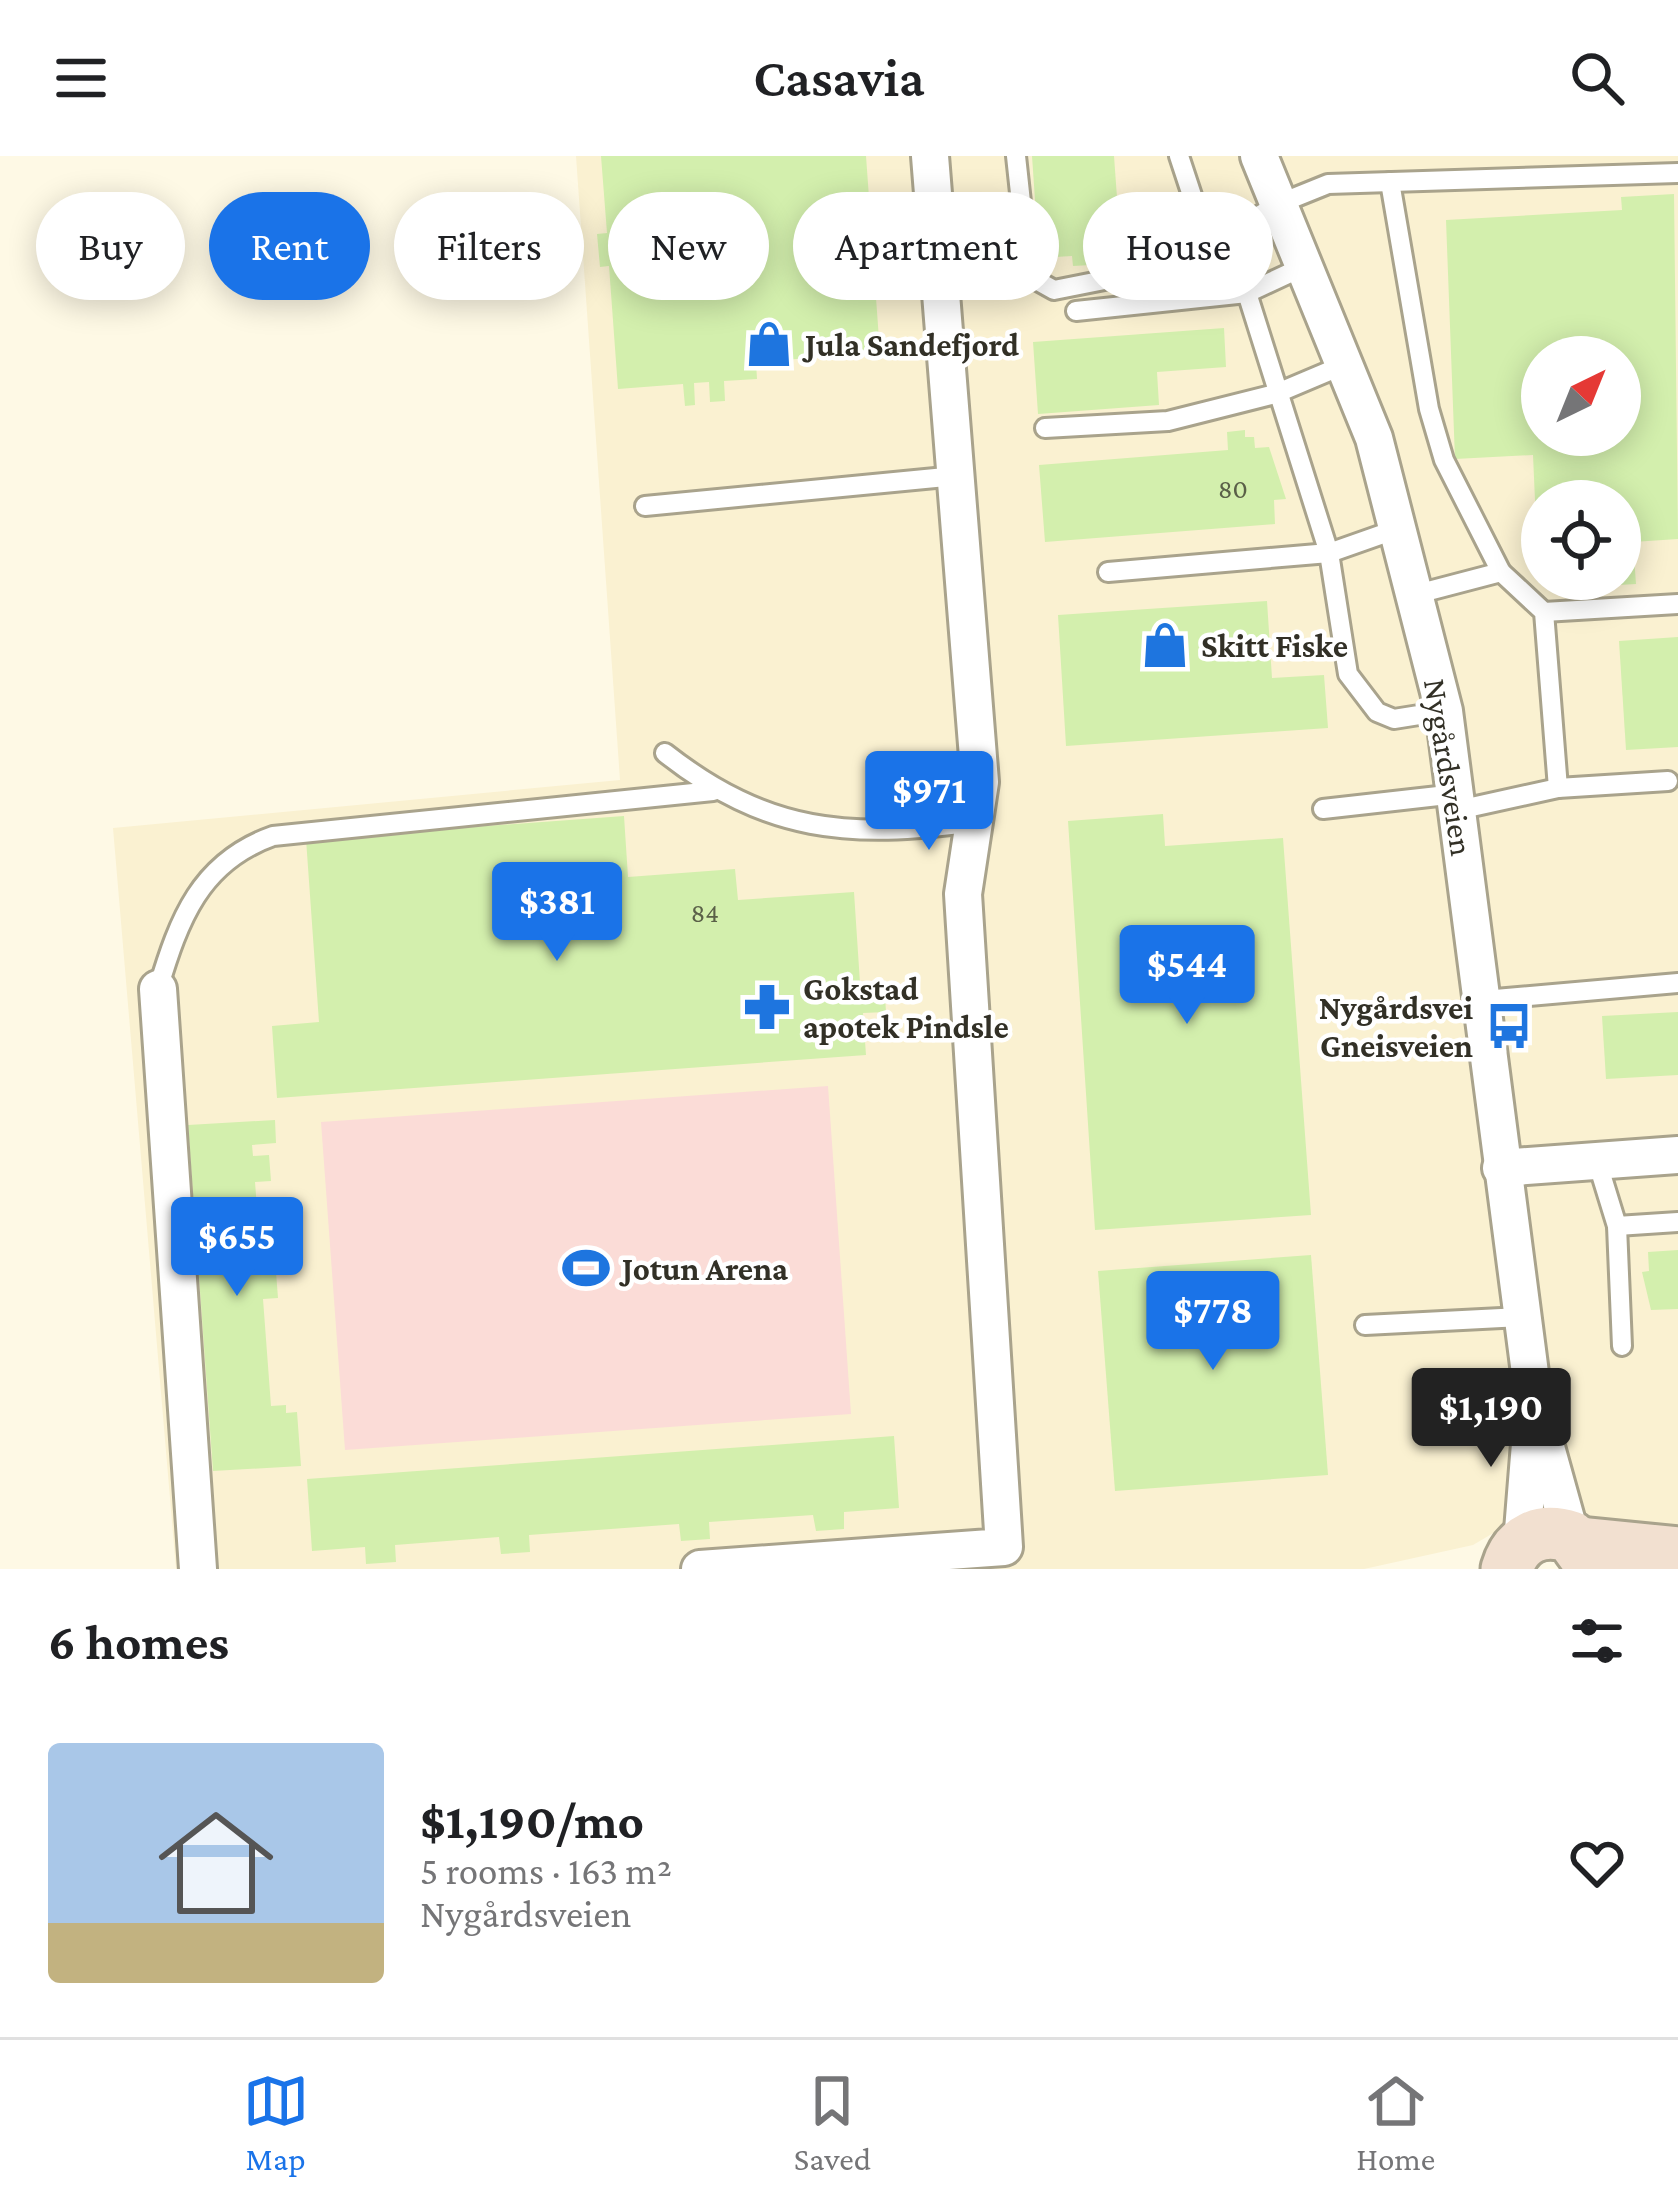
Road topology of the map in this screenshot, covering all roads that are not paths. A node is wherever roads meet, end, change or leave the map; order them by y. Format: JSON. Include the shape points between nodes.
{"nodes":[{"id":1,"x":930,"y":156,"type":"edge"},
{"id":2,"x":1016,"y":156,"type":"edge"},
{"id":3,"x":1179,"y":156,"type":"edge"},
{"id":4,"x":1259,"y":156,"type":"edge"},
{"id":5,"x":1678,"y":173,"type":"edge"},
{"id":6,"x":1390,"y":182,"type":"junction"},
{"id":7,"x":1191,"y":192,"type":"edge"},
{"id":8,"x":1281,"y":203,"type":"junction"},
{"id":9,"x":1273,"y":208,"type":"edge"},
{"id":10,"x":1307,"y":265,"type":"junction"},
{"id":11,"x":1273,"y":281,"type":"edge"},
{"id":12,"x":1083,"y":285,"type":"edge"},
{"id":13,"x":1180,"y":300,"type":"edge"},
{"id":14,"x":1249,"y":300,"type":"edge"},
{"id":15,"x":1076,"y":311,"type":"dead end"},
{"id":16,"x":1346,"y":364,"type":"junction"},
{"id":17,"x":1275,"y":394,"type":"junction"},
{"id":18,"x":1045,"y":428,"type":"dead end"},
{"id":19,"x":956,"y":476,"type":"junction"},
{"id":20,"x":645,"y":506,"type":"dead end"},
{"id":21,"x":1400,"y":528,"type":"junction"},
{"id":22,"x":1329,"y":553,"type":"junction"},
{"id":23,"x":1108,"y":572,"type":"dead end"},
{"id":24,"x":1501,"y":572,"type":"junction"},
{"id":25,"x":1417,"y":594,"type":"junction"},
{"id":26,"x":1678,"y":604,"type":"edge"},
{"id":27,"x":1544,"y":612,"type":"junction"},
{"id":28,"x":1444,"y":711,"type":"junction"},
{"id":29,"x":665,"y":753,"type":"dead end"},
{"id":30,"x":1668,"y":782,"type":"dead end"},
{"id":31,"x":1558,"y":788,"type":"junction"},
{"id":32,"x":713,"y":791,"type":"junction"},
{"id":33,"x":1457,"y":802,"type":"junction"},
{"id":34,"x":1322,"y":809,"type":"dead end"},
{"id":35,"x":975,"y":822,"type":"junction"},
{"id":36,"x":1678,"y":983,"type":"edge"},
{"id":37,"x":158,"y":989,"type":"joint"},
{"id":38,"x":1484,"y":1000,"type":"junction"},
{"id":39,"x":1678,"y":1155,"type":"edge"},
{"id":40,"x":1597,"y":1161,"type":"junction"},
{"id":41,"x":1501,"y":1168,"type":"junction"},
{"id":42,"x":1678,"y":1222,"type":"edge"},
{"id":43,"x":1617,"y":1226,"type":"junction"},
{"id":44,"x":1521,"y":1317,"type":"junction"},
{"id":45,"x":1365,"y":1325,"type":"dead end"},
{"id":46,"x":1622,"y":1346,"type":"dead end"},
{"id":47,"x":1534,"y":1404,"type":"junction"},
{"id":48,"x":1548,"y":1551,"type":"edge"},
{"id":49,"x":1678,"y":1552,"type":"edge"},
{"id":50,"x":198,"y":1569,"type":"edge"},
{"id":51,"x":700,"y":1569,"type":"edge"},
{"id":52,"x":1462,"y":1569,"type":"edge"}],
"edges":[{"from":1,"to":19,"type":"street"},
{"from":2,"to":12,"type":"lane","via":[[1029,276],[1054,290]]},
{"from":3,"to":7,"type":"lane"},
{"from":4,"to":8,"type":"street","name":"Nygårdsveien"},
{"from":5,"to":6,"type":"lane"},
{"from":6,"to":8,"type":"lane","via":[[1328,184]]},
{"from":6,"to":24,"type":"lane","via":[[1434,426]]},
{"from":8,"to":9,"type":"lane"},
{"from":8,"to":10,"type":"street","name":"Nygårdsveien"},
{"from":10,"to":11,"type":"lane"},
{"from":10,"to":16,"type":"street","name":"Nygårdsveien"},
{"from":13,"to":15,"type":"lane"},
{"from":14,"to":17,"type":"lane"},
{"from":16,"to":17,"type":"lane"},
{"from":16,"to":21,"type":"street","name":"Nygårdsveien"},
{"from":17,"to":18,"type":"lane","via":[[1168,421]]},
{"from":17,"to":22,"type":"lane"},
{"from":19,"to":20,"type":"lane"},
{"from":19,"to":35,"type":"street","via":[[980,782]]},
{"from":21,"to":22,"type":"lane"},
{"from":21,"to":25,"type":"street","name":"Nygårdsveien"},
{"from":22,"to":23,"type":"lane"},
{"from":22,"to":28,"type":"lane","via":[[1348,674],[1364,701],[1394,719]]},
{"from":24,"to":25,"type":"lane"},
{"from":24,"to":27,"type":"lane"},
{"from":25,"to":28,"type":"street","name":"Nygårdsveien"},
{"from":26,"to":27,"type":"lane"},
{"from":27,"to":31,"type":"lane"},
{"from":28,"to":33,"type":"street","name":"Nygårdsveien"},
{"from":29,"to":32,"type":"lane"},
{"from":30,"to":31,"type":"lane"},
{"from":31,"to":33,"type":"lane"},
{"from":32,"to":35,"type":"lane","via":[[837,831]]},
{"from":32,"to":37,"type":"lane","via":[[273,836],[220,863],[193,894]]},
{"from":33,"to":34,"type":"lane"},
{"from":33,"to":38,"type":"street","name":"Nygårdsveien"},
{"from":35,"to":51,"type":"street","via":[[963,894],[1004,1546]]},
{"from":36,"to":38,"type":"lane"},
{"from":37,"to":50,"type":"street"},
{"from":38,"to":41,"type":"street","name":"Nygårdsveien"},
{"from":39,"to":40,"type":"street"},
{"from":40,"to":41,"type":"street"},
{"from":40,"to":43,"type":"lane"},
{"from":41,"to":44,"type":"street","name":"Nygårdsveien"},
{"from":42,"to":43,"type":"lane"},
{"from":43,"to":46,"type":"lane"},
{"from":44,"to":45,"type":"lane"},
{"from":44,"to":47,"type":"street","name":"Nygårdsveien"},
{"from":47,"to":48,"type":"street","name":"Nygårdsveien"},
{"from":47,"to":48,"type":"street","name":"Nygårdsveien"},
{"from":48,"to":49,"type":"main road"},
{"from":48,"to":52,"type":"main road"}]}
